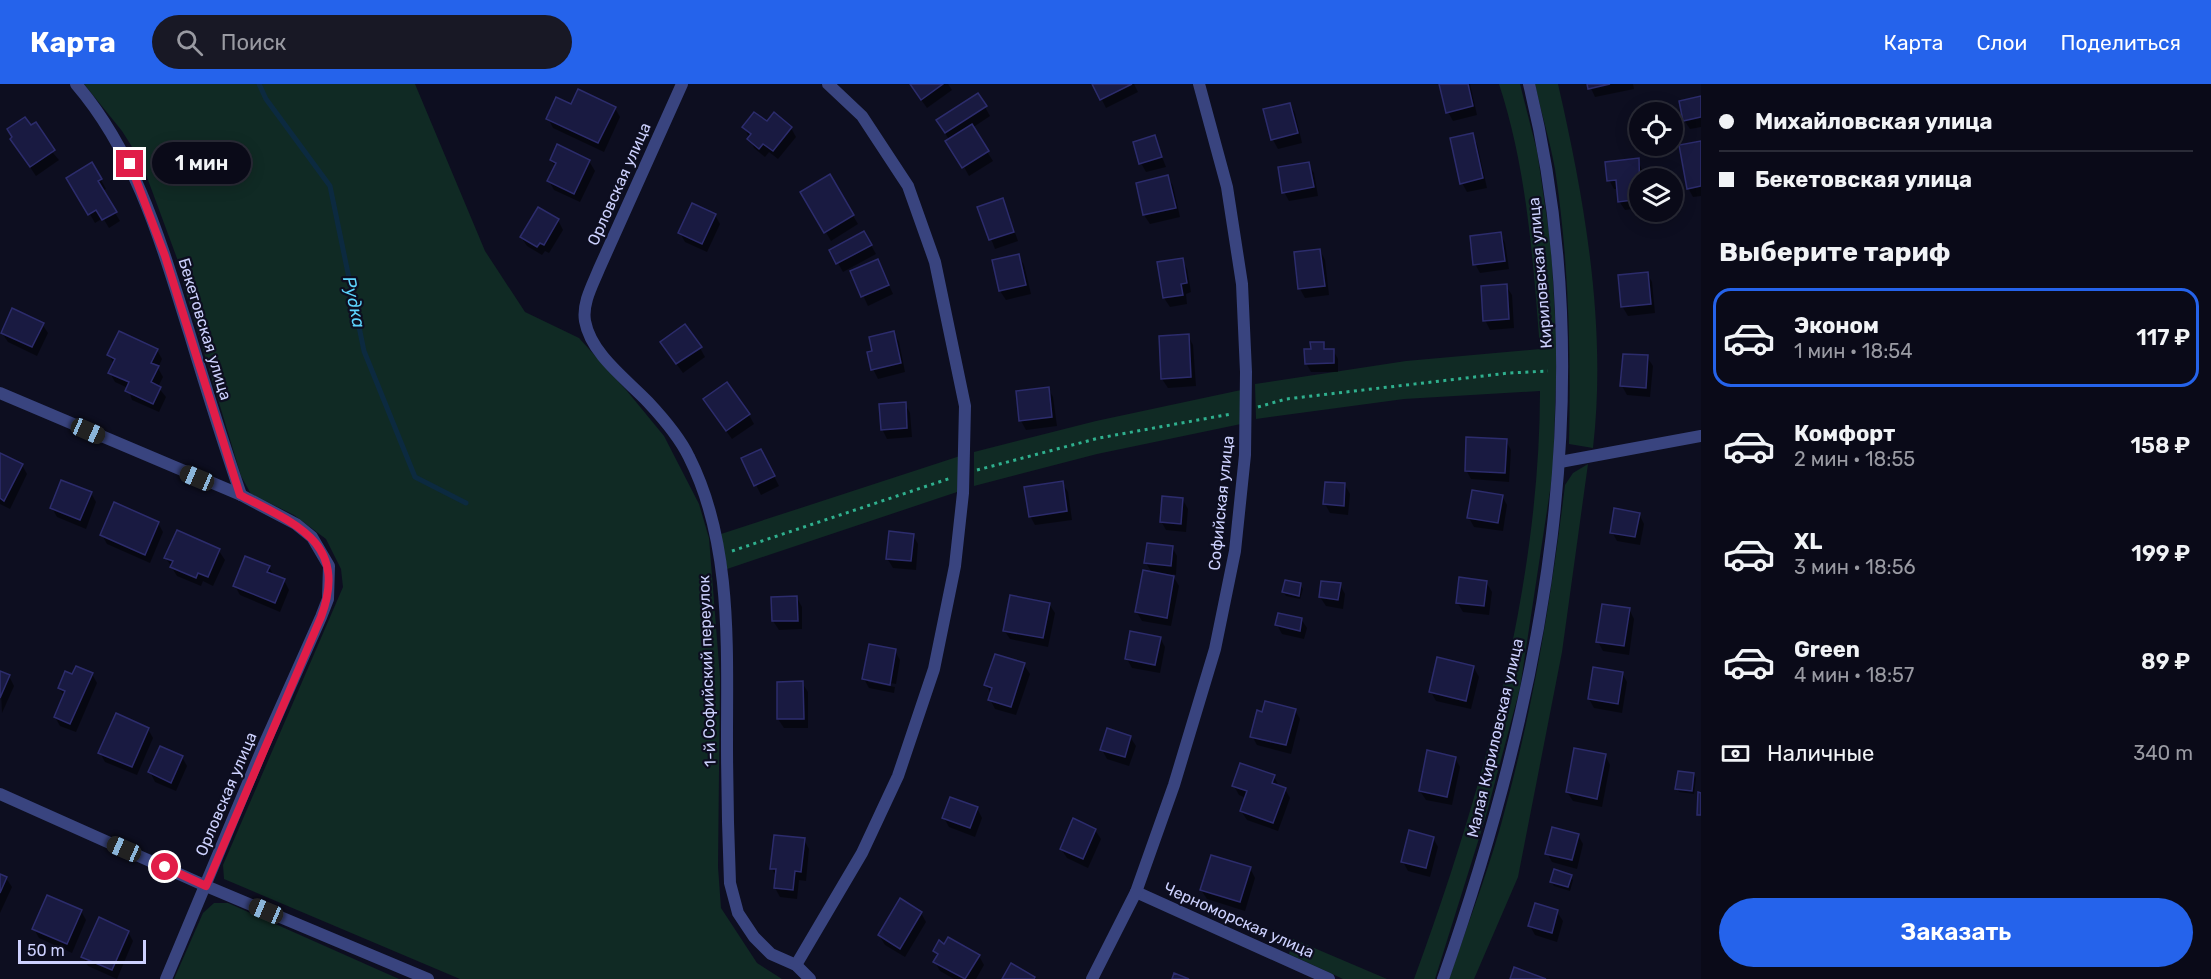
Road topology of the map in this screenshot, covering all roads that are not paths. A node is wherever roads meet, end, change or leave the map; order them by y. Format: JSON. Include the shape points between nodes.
{"nodes":[{"id":1,"x":76,"y":84,"type":"edge"},
{"id":2,"x":682,"y":84,"type":"edge"},
{"id":3,"x":828,"y":84,"type":"edge"},
{"id":4,"x":1199,"y":84,"type":"edge"},
{"id":5,"x":1528,"y":84,"type":"edge"},
{"id":6,"x":587,"y":298,"type":"joint"},
{"id":7,"x":0,"y":393,"type":"edge"},
{"id":8,"x":1701,"y":436,"type":"edge"},
{"id":9,"x":1560,"y":462,"type":"junction"},
{"id":10,"x":240,"y":495,"type":"junction"},
{"id":11,"x":0,"y":794,"type":"edge"},
{"id":12,"x":206,"y":886,"type":"junction"},
{"id":13,"x":1136,"y":892,"type":"junction"},
{"id":14,"x":796,"y":965,"type":"junction"},
{"id":15,"x":166,"y":979,"type":"edge"},
{"id":16,"x":428,"y":979,"type":"edge"},
{"id":17,"x":810,"y":979,"type":"edge"},
{"id":18,"x":1092,"y":979,"type":"edge"},
{"id":19,"x":1329,"y":979,"type":"edge"},
{"id":20,"x":1443,"y":979,"type":"edge"}],
"edges":[{"from":1,"to":10,"type":"street","name":"Бекетовская улица","via":[[98,110],[130,164],[165,256]]},
{"from":2,"to":6,"type":"street","name":"Орловская улица"},
{"from":3,"to":14,"type":"street","via":[[862,116],[908,186],[935,262],[965,406],[964,474],[955,566],[934,669],[898,777],[862,853]]},
{"from":4,"to":13,"type":"street","name":"Софийская улица","via":[[1227,188],[1242,285],[1245,455],[1235,551],[1215,649],[1174,785]]},
{"from":5,"to":9,"type":"street","name":"Кириловская улица","via":[[1542,139],[1556,228],[1564,370]]},
{"from":6,"to":14,"type":"street","name":"1-й Софийский переулок","via":[[585,319],[589,334],[602,354],[651,405],[688,455],[710,506],[719,556],[727,680],[730,883],[738,913],[754,937],[771,954]]},
{"from":7,"to":10,"type":"street","name":"Орловская улица"},
{"from":8,"to":9,"type":"street"},
{"from":9,"to":20,"type":"street","name":"Малая Кириловская улица","via":[[1529,682],[1486,850]]},
{"from":10,"to":12,"type":"street","name":"Орловская улица","via":[[296,524],[312,537],[329,566],[328,599]]},
{"from":11,"to":12,"type":"street"},
{"from":12,"to":15,"type":"street","name":"Орловская улица"},
{"from":12,"to":16,"type":"street"},
{"from":13,"to":18,"type":"street","name":"Софийская улица"},
{"from":13,"to":19,"type":"street","name":"Черноморская улица"},
{"from":14,"to":17,"type":"street","name":"1-й Софийский переулок"}]}
